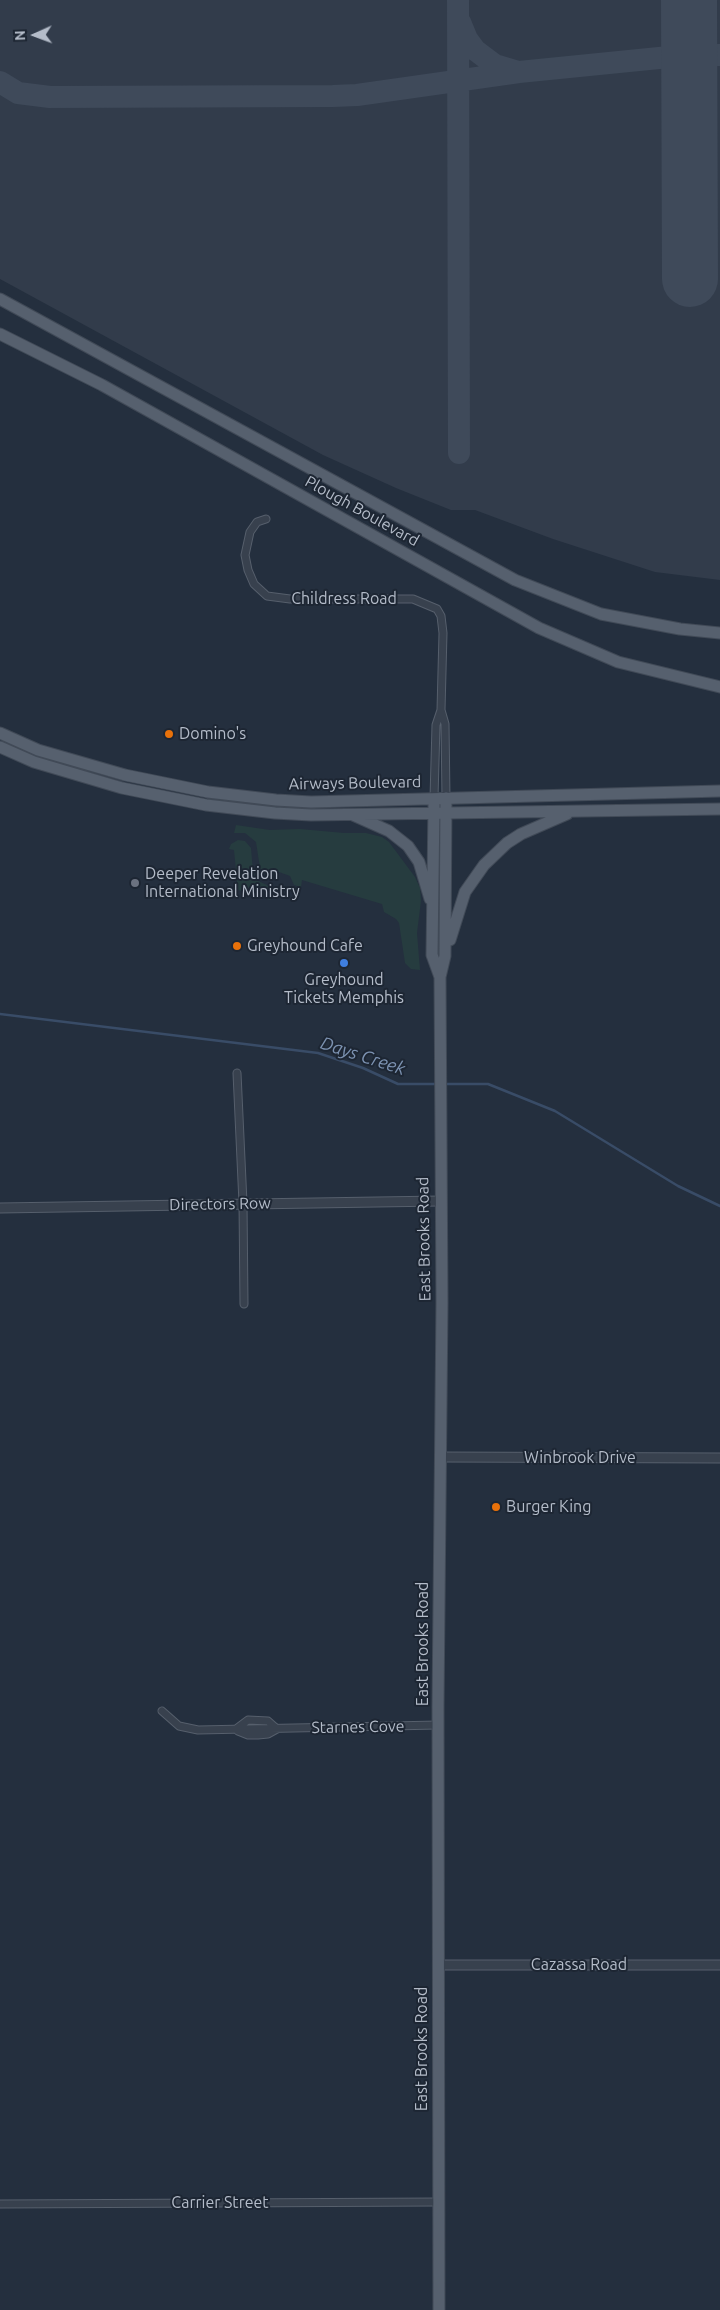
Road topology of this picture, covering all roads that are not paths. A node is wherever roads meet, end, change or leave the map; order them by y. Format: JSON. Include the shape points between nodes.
{"nodes":[{"id":1,"x":0,"y":299,"type":"edge"},
{"id":2,"x":0,"y":334,"type":"edge"},
{"id":3,"x":266,"y":518,"type":"dead end"},
{"id":4,"x":437,"y":609,"type":"joint"},
{"id":5,"x":720,"y":633,"type":"edge"},
{"id":6,"x":720,"y":687,"type":"edge"},
{"id":7,"x":441,"y":710,"type":"junction"},
{"id":8,"x":0,"y":733,"type":"edge"},
{"id":9,"x":0,"y":747,"type":"edge"},
{"id":10,"x":720,"y":791,"type":"edge"},
{"id":11,"x":434,"y":798,"type":"junction"},
{"id":12,"x":446,"y":798,"type":"junction"},
{"id":13,"x":298,"y":802,"type":"junction"},
{"id":14,"x":720,"y":809,"type":"edge"},
{"id":15,"x":433,"y":812,"type":"junction"},
{"id":16,"x":573,"y":812,"type":"junction"},
{"id":17,"x":447,"y":813,"type":"junction"},
{"id":18,"x":297,"y":814,"type":"junction"},
{"id":19,"x":350,"y":814,"type":"junction"},
{"id":20,"x":432,"y":906,"type":"junction"},
{"id":21,"x":445,"y":956,"type":"junction"},
{"id":22,"x":440,"y":977,"type":"junction"},
{"id":23,"x":237,"y":1074,"type":"dead end"},
{"id":24,"x":440,"y":1201,"type":"junction"},
{"id":25,"x":243,"y":1203,"type":"junction"},
{"id":26,"x":0,"y":1208,"type":"edge"},
{"id":27,"x":244,"y":1304,"type":"dead end"},
{"id":28,"x":440,"y":1457,"type":"junction"},
{"id":29,"x":720,"y":1458,"type":"edge"},
{"id":30,"x":162,"y":1711,"type":"dead end"},
{"id":31,"x":438,"y":1725,"type":"junction"},
{"id":32,"x":277,"y":1728,"type":"junction"},
{"id":33,"x":235,"y":1730,"type":"junction"},
{"id":34,"x":438,"y":1965,"type":"junction"},
{"id":35,"x":720,"y":1965,"type":"edge"},
{"id":36,"x":439,"y":2202,"type":"junction"},
{"id":37,"x":0,"y":2204,"type":"edge"},
{"id":38,"x":439,"y":2310,"type":"edge"}],
"edges":[{"from":1,"to":5,"type":"main road","name":"Plough Boulevard","via":[[515,580],[601,614]]},
{"from":2,"to":6,"type":"main road","name":"Plough Boulevard","via":[[102,385],[538,628],[618,662]]},
{"from":3,"to":4,"type":"street","name":"Childress Road","via":[[253,527],[247,543],[246,562],[254,584],[267,596],[282,599],[406,599]]},
{"from":4,"to":7,"type":"street","name":"East Brooks Road","via":[[442,625]]},
{"from":7,"to":11,"type":"street","name":"East Brooks Road","via":[[436,725]]},
{"from":7,"to":12,"type":"street","name":"East Brooks Road","via":[[445,724]]},
{"from":8,"to":13,"type":"main road","name":"Airways Boulevard","via":[[38,750],[125,776],[208,792]]},
{"from":9,"to":18,"type":"main road","name":"Airways Boulevard","via":[[34,762],[122,788],[206,805]]},
{"from":10,"to":12,"type":"main road","name":"Airways Boulevard"},
{"from":11,"to":12,"type":"main road","name":"Airways Boulevard"},
{"from":11,"to":13,"type":"main road","name":"Airways Boulevard"},
{"from":11,"to":15,"type":"main road","name":"East Brooks Road"},
{"from":12,"to":17,"type":"main road","name":"East Brooks Road"},
{"from":13,"to":18,"type":"main road"},
{"from":14,"to":16,"type":"main road","name":"Airways Boulevard"},
{"from":15,"to":17,"type":"main road","name":"Airways Boulevard"},
{"from":15,"to":19,"type":"main road","name":"Airways Boulevard"},
{"from":15,"to":20,"type":"main road","name":"East Brooks Road"},
{"from":16,"to":17,"type":"main road","name":"Airways Boulevard"},
{"from":16,"to":21,"type":"main road","via":[[521,834],[484,865],[458,908]]},
{"from":17,"to":21,"type":"main road","name":"East Brooks Road"},
{"from":18,"to":19,"type":"main road","name":"Airways Boulevard"},
{"from":19,"to":20,"type":"main road","via":[[389,831],[408,846],[423,871]]},
{"from":20,"to":22,"type":"main road","name":"East Brooks Road","via":[[432,955]]},
{"from":21,"to":22,"type":"main road","name":"East Brooks Road"},
{"from":22,"to":24,"type":"main road","name":"East Brooks Road"},
{"from":23,"to":25,"type":"street"},
{"from":24,"to":25,"type":"street","name":"Directors Row"},
{"from":24,"to":28,"type":"main road","name":"East Brooks Road"},
{"from":25,"to":26,"type":"street","name":"Directors Row"},
{"from":25,"to":27,"type":"street"},
{"from":28,"to":29,"type":"street","name":"Winbrook Drive"},
{"from":28,"to":31,"type":"main road","name":"East Brooks Road"},
{"from":30,"to":33,"type":"street","name":"Starnes Cove","via":[[188,1729]]},
{"from":31,"to":32,"type":"street","name":"Starnes Cove"},
{"from":31,"to":34,"type":"main road","name":"East Brooks Road"},
{"from":32,"to":33,"type":"street","name":"Starnes Cove","via":[[268,1734],[258,1735]]},
{"from":32,"to":33,"type":"street","name":"Starnes Cove","via":[[268,1721],[248,1720]]},
{"from":34,"to":35,"type":"street","name":"Cazassa Road"},
{"from":34,"to":36,"type":"main road","name":"East Brooks Road"},
{"from":36,"to":37,"type":"street","name":"Carrier Street"},
{"from":36,"to":38,"type":"main road","name":"East Brooks Road"}]}
